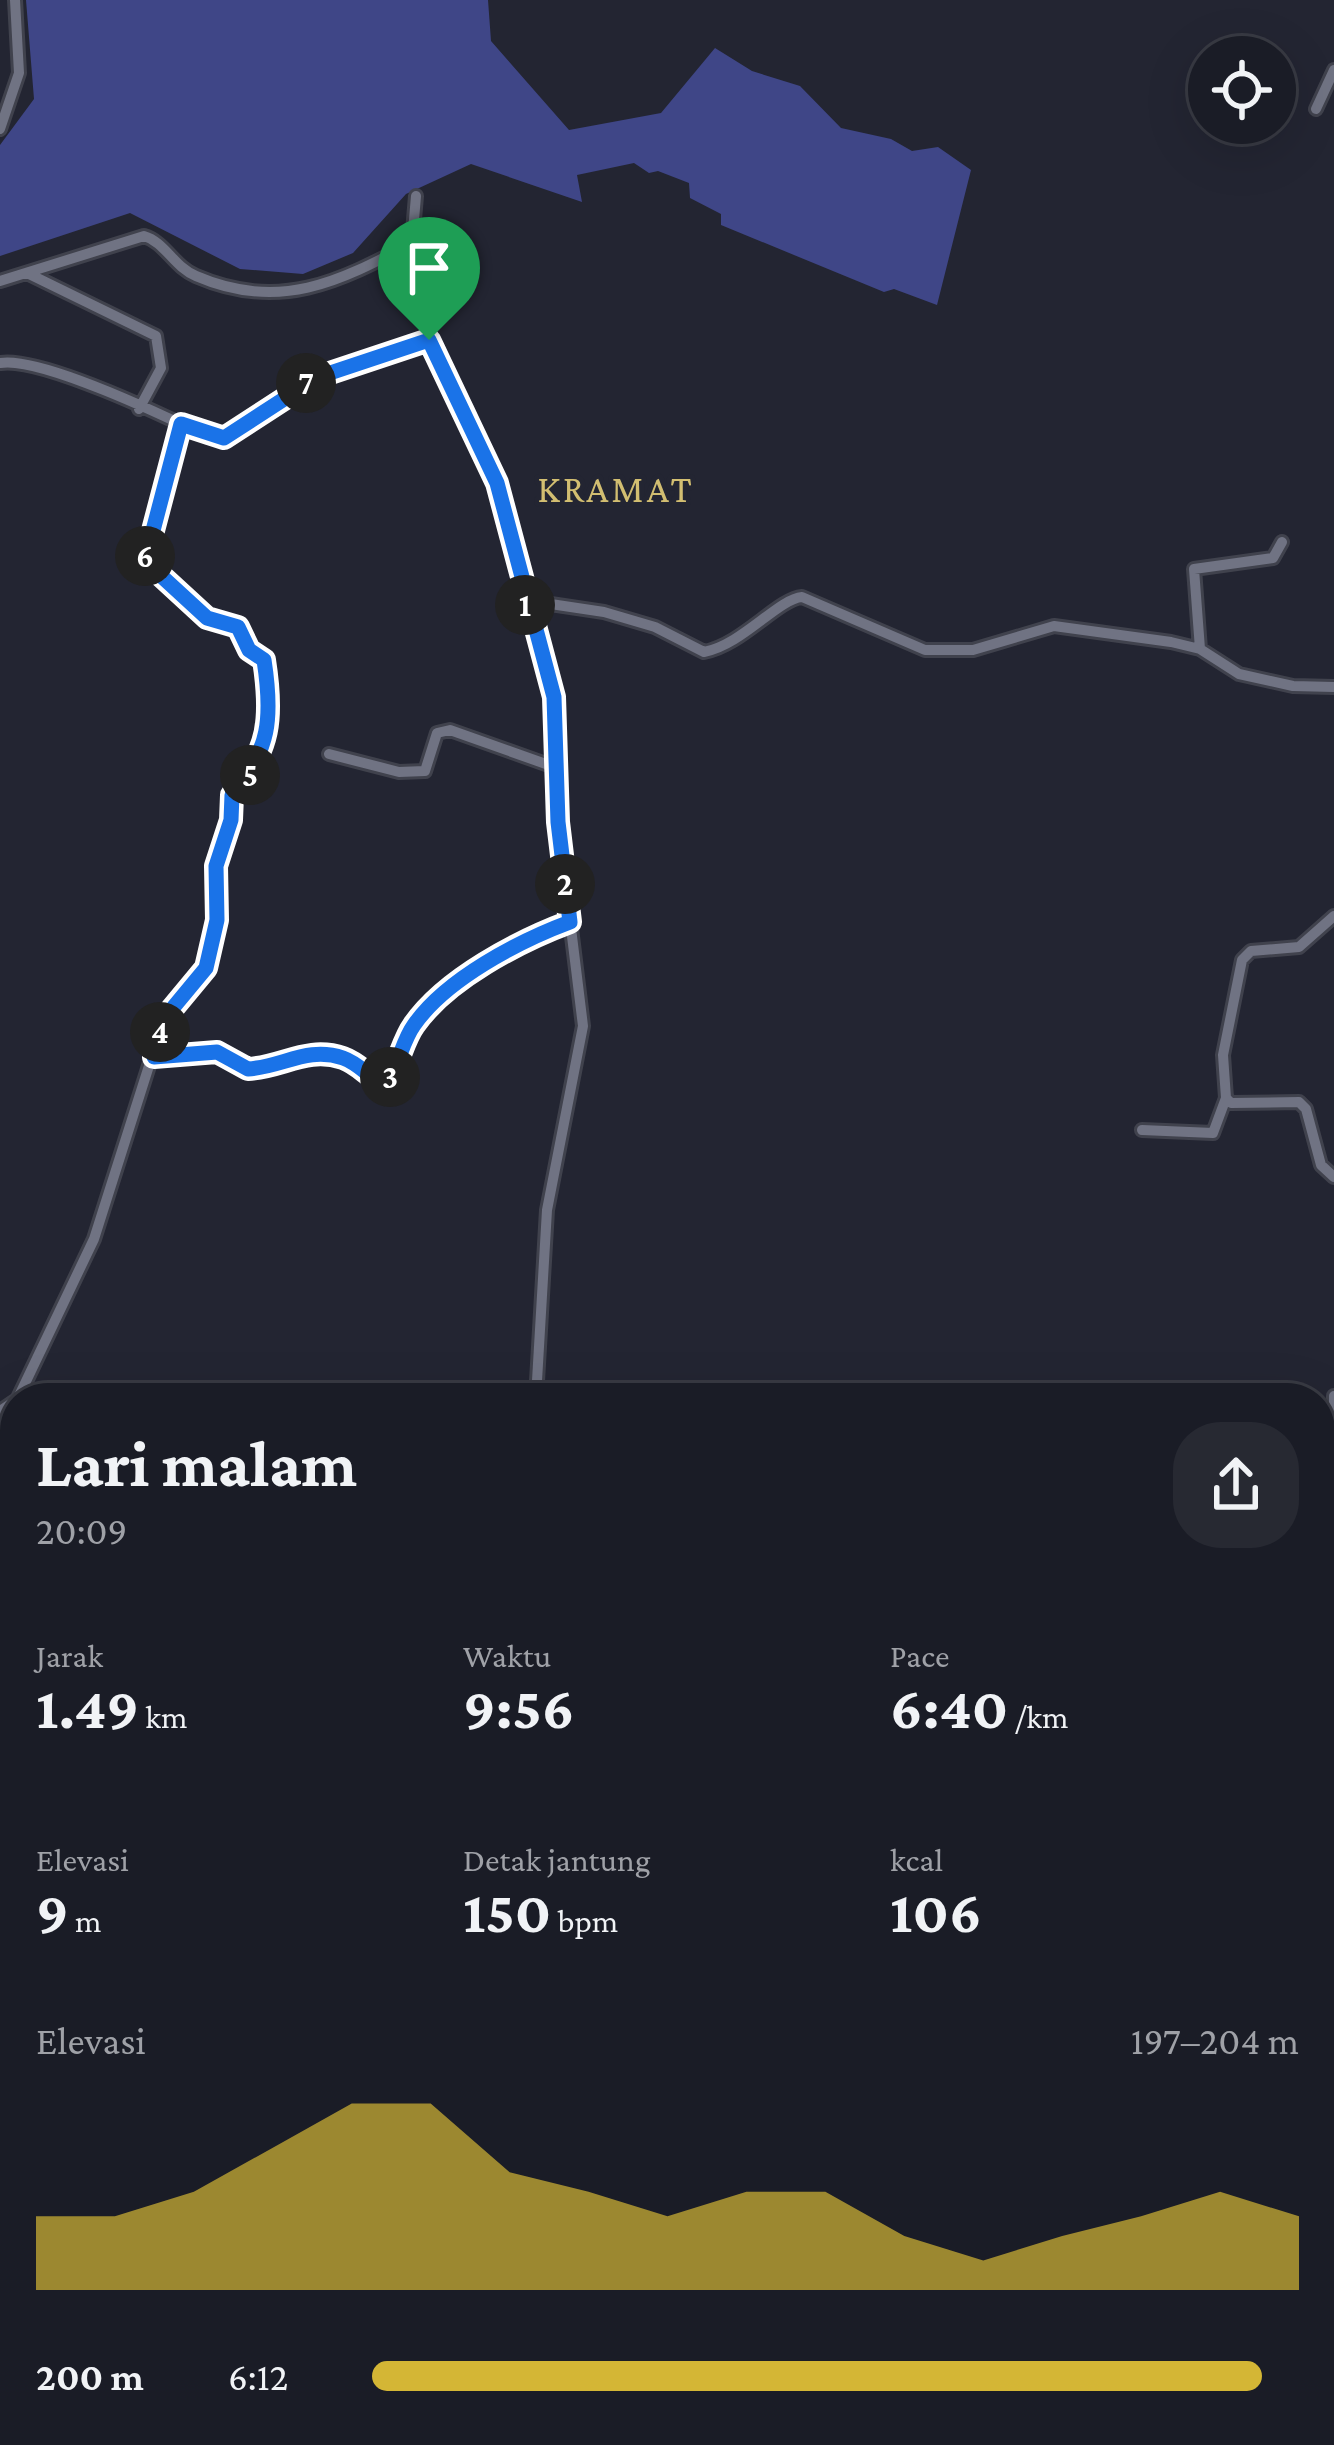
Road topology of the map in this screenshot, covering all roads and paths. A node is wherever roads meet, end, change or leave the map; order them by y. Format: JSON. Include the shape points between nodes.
{"nodes":[{"id":1,"x":15,"y":0,"type":"edge"},
{"id":2,"x":1334,"y":70,"type":"edge"},
{"id":3,"x":1316,"y":109,"type":"dead end"},
{"id":4,"x":0,"y":129,"type":"edge"},
{"id":5,"x":416,"y":196,"type":"dead end"},
{"id":6,"x":412,"y":243,"type":"junction"},
{"id":7,"x":27,"y":273,"type":"junction"},
{"id":8,"x":0,"y":281,"type":"edge"},
{"id":9,"x":429,"y":340,"type":"junction"},
{"id":10,"x":0,"y":363,"type":"edge"},
{"id":11,"x":139,"y":409,"type":"junction"},
{"id":12,"x":181,"y":424,"type":"junction"},
{"id":13,"x":1282,"y":542,"type":"dead end"},
{"id":14,"x":524,"y":600,"type":"junction"},
{"id":15,"x":1199,"y":650,"type":"junction"},
{"id":16,"x":1334,"y":687,"type":"edge"},
{"id":17,"x":329,"y":754,"type":"dead end"},
{"id":18,"x":557,"y":767,"type":"junction"},
{"id":19,"x":1334,"y":916,"type":"edge"},
{"id":20,"x":570,"y":922,"type":"junction"},
{"id":21,"x":154,"y":1057,"type":"junction"},
{"id":22,"x":1226,"y":1098,"type":"junction"},
{"id":23,"x":1142,"y":1130,"type":"dead end"},
{"id":24,"x":1334,"y":1178,"type":"edge"},
{"id":25,"x":24,"y":1383,"type":"edge"},
{"id":26,"x":537,"y":1383,"type":"edge"}],
"edges":[{"from":1,"to":4,"type":"street","via":[[19,74]]},
{"from":2,"to":3,"type":"street"},
{"from":5,"to":6,"type":"street"},
{"from":6,"to":7,"type":"street","via":[[300,293],[193,275],[144,236]]},
{"from":6,"to":9,"type":"street"},
{"from":7,"to":8,"type":"street"},
{"from":7,"to":11,"type":"street","via":[[156,336],[161,368]]},
{"from":9,"to":12,"type":"street","via":[[318,377],[224,438]]},
{"from":9,"to":14,"type":"street","via":[[497,483]]},
{"from":10,"to":11,"type":"street","via":[[54,371]]},
{"from":11,"to":12,"type":"street"},
{"from":12,"to":21,"type":"street","via":[[145,561],[207,618],[238,627],[264,660],[269,716],[254,772],[232,795],[206,968],[172,1009]]},
{"from":13,"to":15,"type":"street","via":[[1273,558],[1194,569]]},
{"from":14,"to":15,"type":"street","via":[[604,612],[704,652],[749,634],[802,597],[925,650],[973,650],[1045,626]]},
{"from":14,"to":18,"type":"street","via":[[554,697]]},
{"from":15,"to":16,"type":"street","via":[[1238,674]]},
{"from":17,"to":18,"type":"street","via":[[425,771],[436,733],[450,730]]},
{"from":18,"to":20,"type":"street"},
{"from":19,"to":22,"type":"street","via":[[1299,947],[1251,951],[1242,960],[1223,1055]]},
{"from":20,"to":21,"type":"street","via":[[525,941],[443,998],[413,1025],[384,1084],[331,1055],[301,1053],[248,1069],[217,1052]]},
{"from":20,"to":26,"type":"street","via":[[583,1026],[547,1210]]},
{"from":21,"to":25,"type":"street","via":[[94,1239]]},
{"from":22,"to":23,"type":"street","via":[[1213,1133]]},
{"from":22,"to":24,"type":"street","via":[[1299,1102],[1321,1165]]}]}
